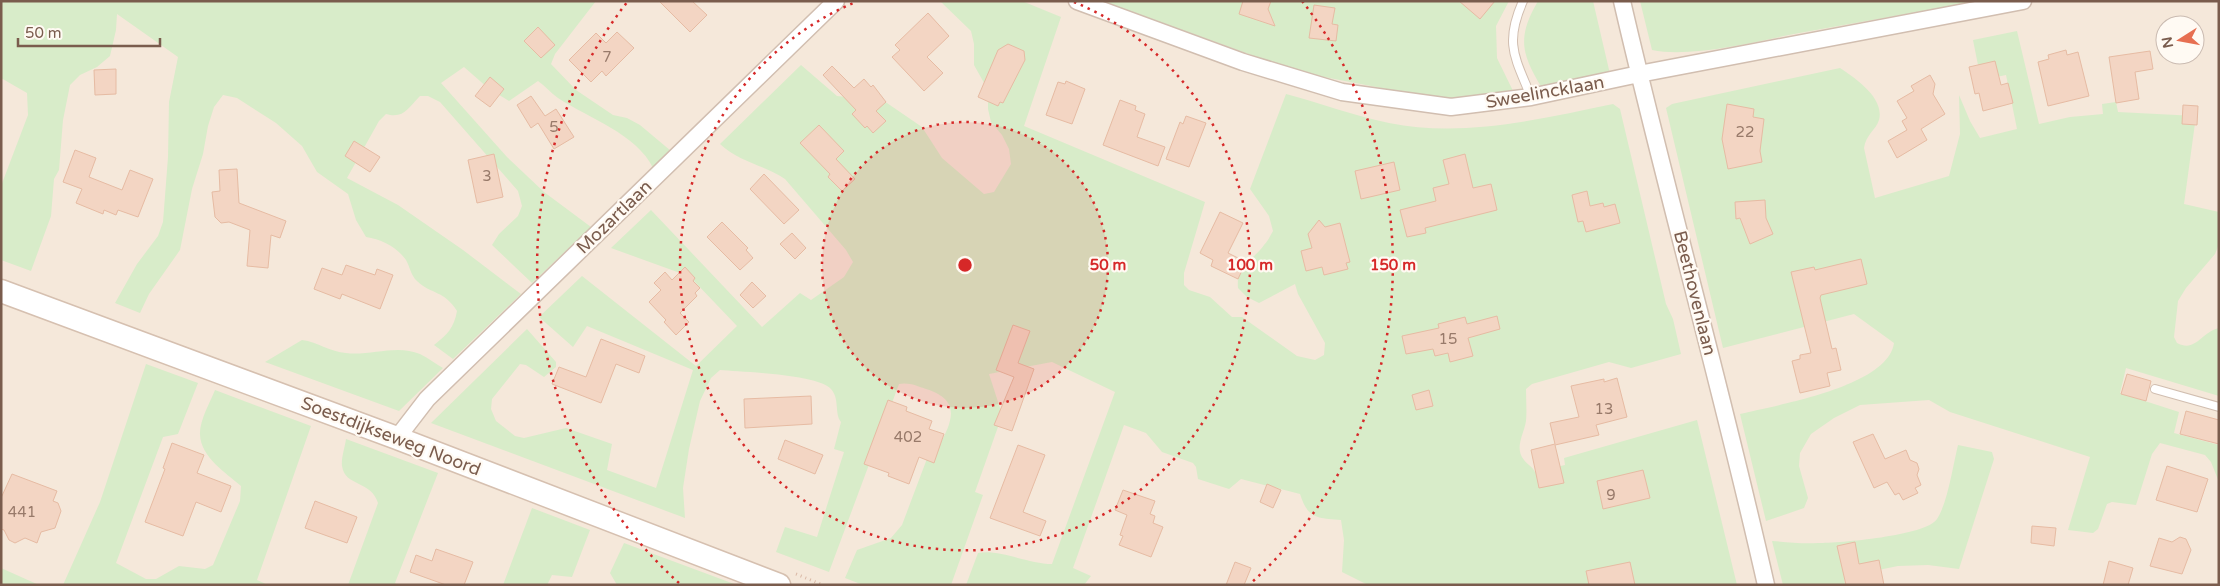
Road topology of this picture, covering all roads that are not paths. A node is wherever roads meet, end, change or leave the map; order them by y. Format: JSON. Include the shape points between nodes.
{"nodes":[{"id":1,"x":836,"y":1,"type":"edge"},
{"id":2,"x":1077,"y":1,"type":"edge"},
{"id":3,"x":1523,"y":1,"type":"edge"},
{"id":4,"x":1622,"y":1,"type":"edge"},
{"id":5,"x":2023,"y":1,"type":"edge"},
{"id":6,"x":1638,"y":74,"type":"junction"},
{"id":7,"x":1531,"y":98,"type":"junction"},
{"id":8,"x":1,"y":291,"type":"edge"},
{"id":9,"x":2155,"y":389,"type":"dead end"},
{"id":10,"x":2219,"y":407,"type":"edge"},
{"id":11,"x":397,"y":438,"type":"junction"},
{"id":12,"x":779,"y":585,"type":"edge"},
{"id":13,"x":1766,"y":585,"type":"edge"}],
"edges":[{"from":1,"to":11,"type":"street","name":"Mozartlaan","via":[[427,399]]},
{"from":2,"to":7,"type":"street","name":"Sweelincklaan","via":[[1243,62],[1342,92],[1451,107]]},
{"from":3,"to":7,"type":"lane","via":[[1512,29],[1514,54]]},
{"from":4,"to":6,"type":"street","name":"Beethovenlaan"},
{"from":5,"to":6,"type":"street","name":"Sweelincklaan"},
{"from":6,"to":7,"type":"street","name":"Sweelincklaan"},
{"from":6,"to":13,"type":"street","name":"Beethovenlaan","via":[[1735,450]]},
{"from":8,"to":11,"type":"main road","name":"Soestdijkseweg Noord"},
{"from":9,"to":10,"type":"lane"},
{"from":11,"to":12,"type":"main road","name":"Soestdijkseweg Noord"}]}
